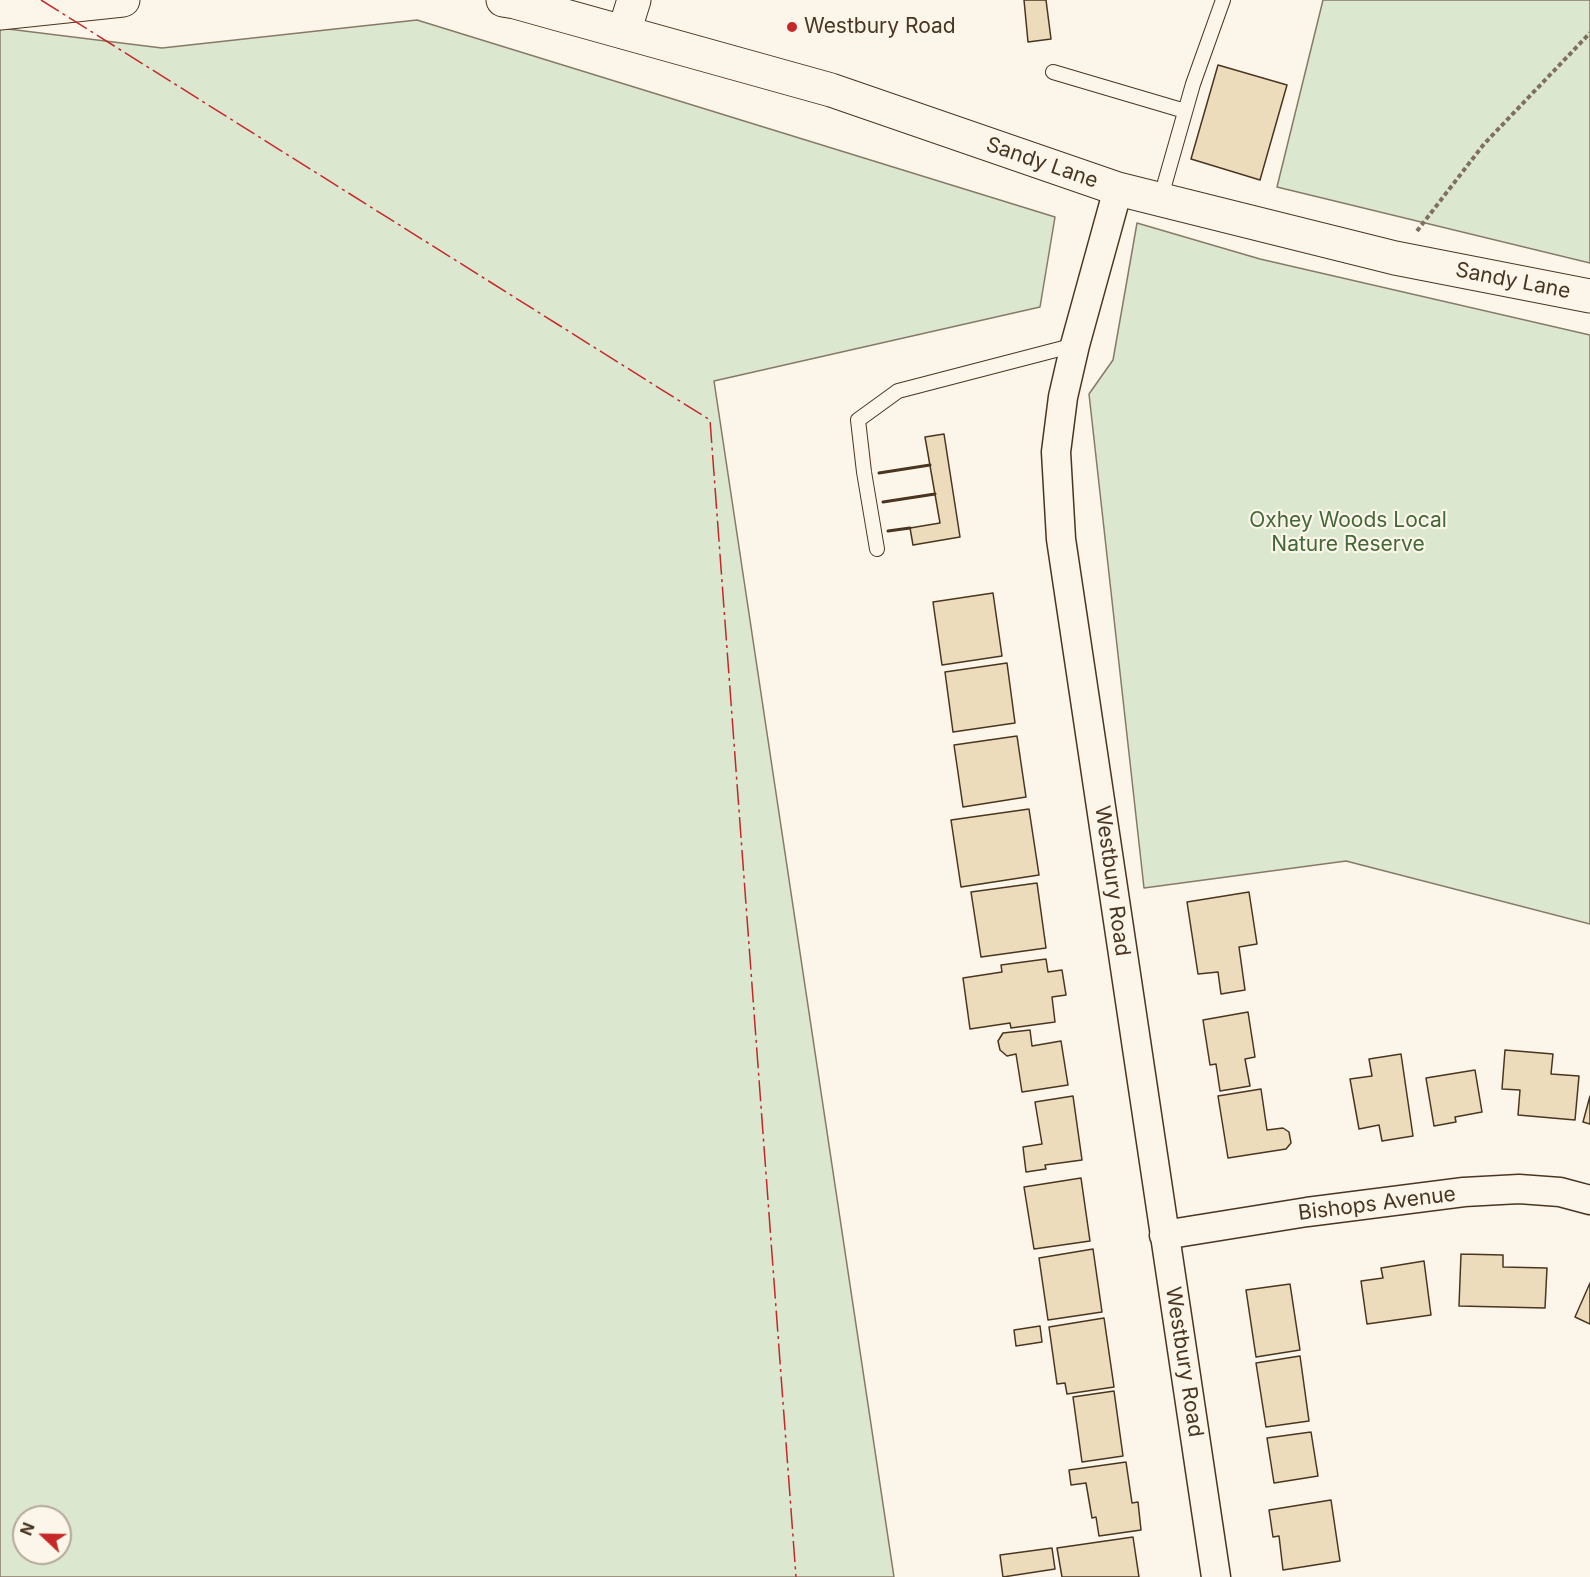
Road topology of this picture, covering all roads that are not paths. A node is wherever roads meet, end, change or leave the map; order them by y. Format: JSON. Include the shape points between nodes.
{"nodes":[{"id":1,"x":123,"y":0,"type":"edge"},
{"id":2,"x":503,"y":0,"type":"edge"},
{"id":3,"x":634,"y":0,"type":"edge"},
{"id":4,"x":1223,"y":0,"type":"edge"},
{"id":5,"x":0,"y":13,"type":"edge"},
{"id":6,"x":624,"y":32,"type":"junction"},
{"id":7,"x":1053,"y":72,"type":"dead end"},
{"id":8,"x":1185,"y":111,"type":"junction"},
{"id":9,"x":1118,"y":189,"type":"junction"},
{"id":10,"x":1161,"y":200,"type":"junction"},
{"id":11,"x":1590,"y":296,"type":"edge"},
{"id":12,"x":1075,"y":345,"type":"junction"},
{"id":13,"x":877,"y":549,"type":"dead end"},
{"id":14,"x":1590,"y":1200,"type":"edge"},
{"id":15,"x":1164,"y":1235,"type":"junction"},
{"id":16,"x":1216,"y":1577,"type":"edge"}],
"edges":[{"from":1,"to":5,"type":"main road"},
{"from":2,"to":6,"type":"main road","name":"Sandy Lane"},
{"from":3,"to":6,"type":"main road"},
{"from":4,"to":8,"type":"lane"},
{"from":6,"to":9,"type":"main road","name":"Sandy Lane","via":[[831,90]]},
{"from":7,"to":8,"type":"lane"},
{"from":8,"to":10,"type":"lane"},
{"from":9,"to":10,"type":"main road","name":"Sandy Lane"},
{"from":9,"to":12,"type":"street","name":"Westbury Road"},
{"from":10,"to":11,"type":"main road","name":"Sandy Lane","via":[[1395,258]]},
{"from":12,"to":13,"type":"lane","via":[[898,391],[858,420]]},
{"from":12,"to":15,"type":"street","name":"Westbury Road","via":[[1056,452],[1061,539]]},
{"from":14,"to":15,"type":"street","name":"Bishops Avenue","via":[[1560,1192],[1519,1189],[1464,1192]]},
{"from":15,"to":16,"type":"street","name":"Westbury Road"}]}
